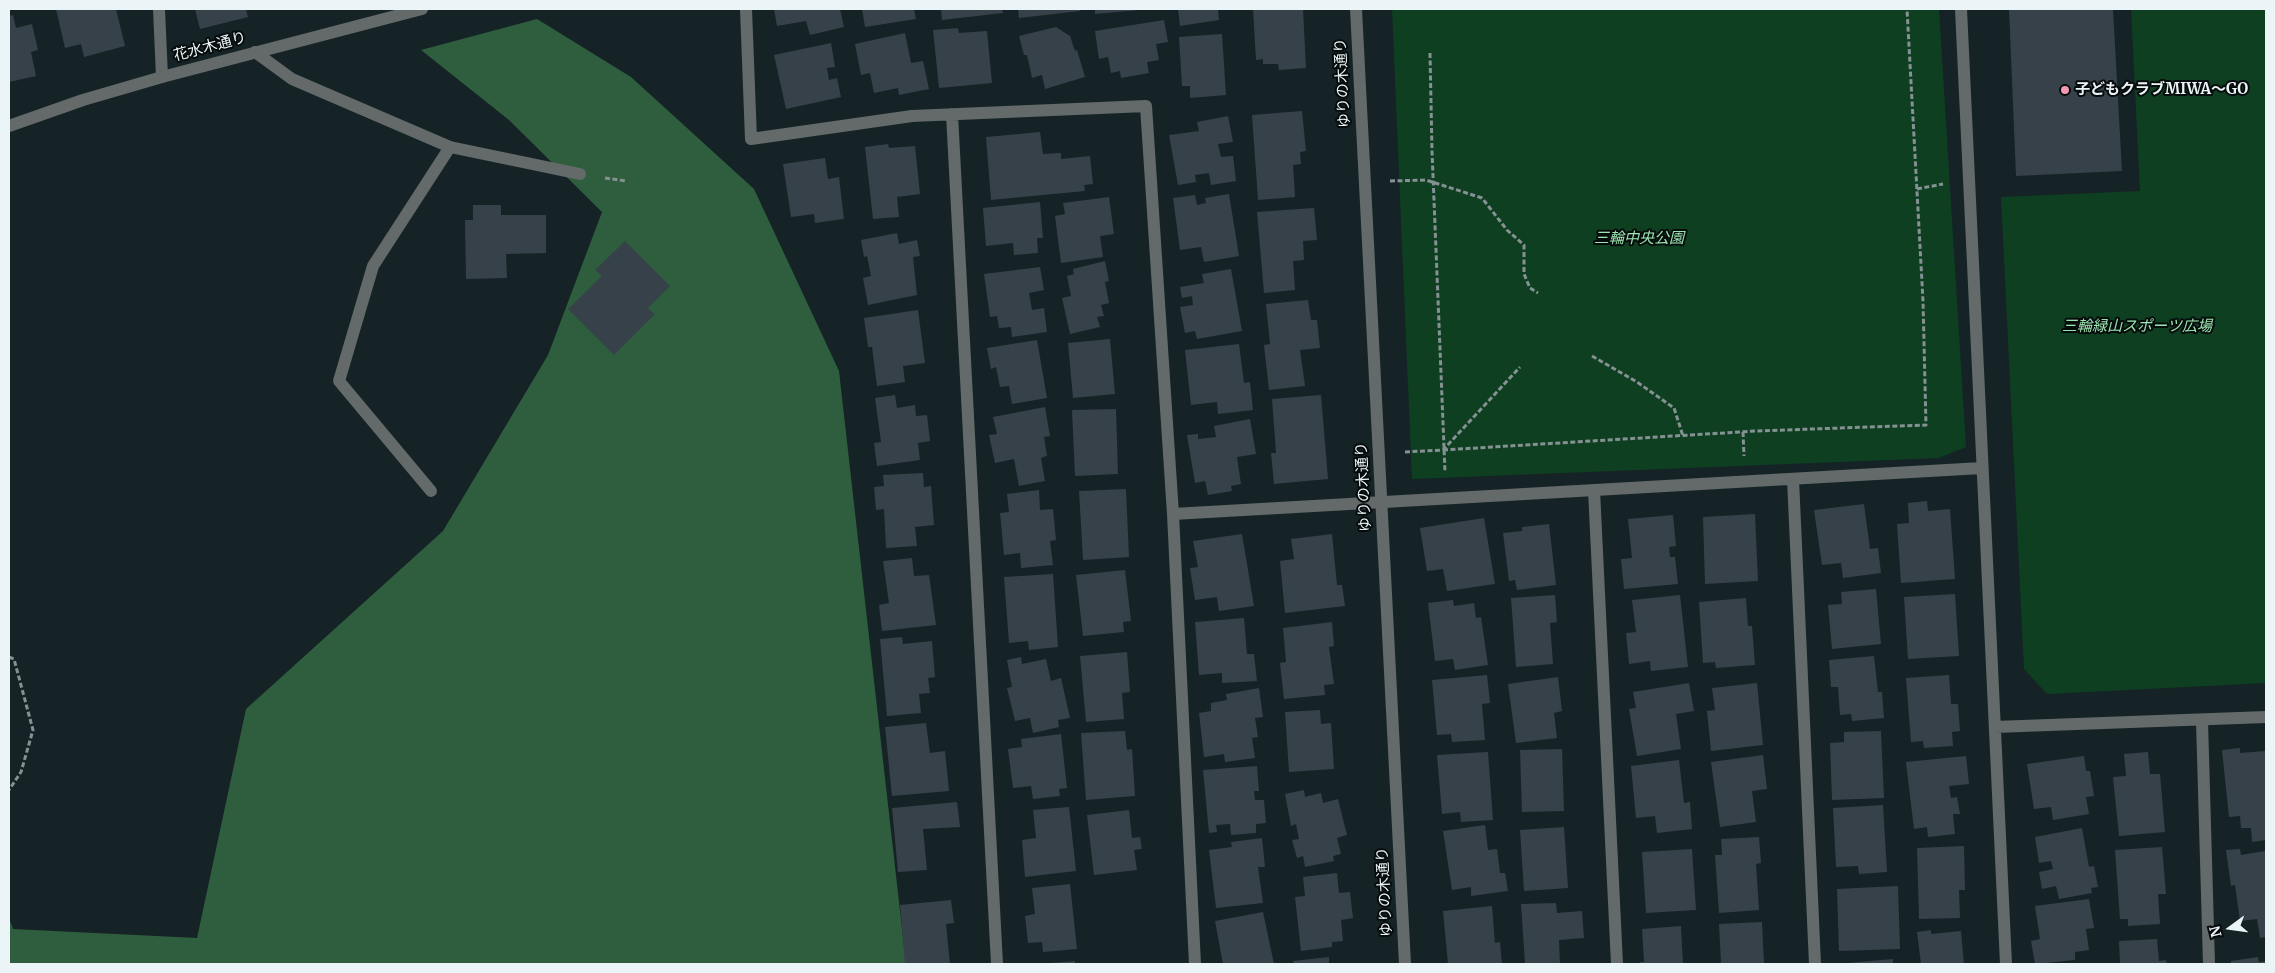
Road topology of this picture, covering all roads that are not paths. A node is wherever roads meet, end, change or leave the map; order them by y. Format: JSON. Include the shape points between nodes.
{"nodes":[{"id":1,"x":159,"y":9,"type":"edge"},
{"id":2,"x":422,"y":9,"type":"edge"},
{"id":3,"x":746,"y":9,"type":"edge"},
{"id":4,"x":1356,"y":9,"type":"edge"},
{"id":5,"x":1961,"y":9,"type":"edge"},
{"id":6,"x":255,"y":52,"type":"junction"},
{"id":7,"x":162,"y":77,"type":"junction"},
{"id":8,"x":952,"y":114,"type":"junction"},
{"id":9,"x":9,"y":126,"type":"edge"},
{"id":10,"x":450,"y":147,"type":"junction"},
{"id":11,"x":580,"y":174,"type":"dead end"},
{"id":12,"x":1982,"y":468,"type":"junction"},
{"id":13,"x":1793,"y":479,"type":"junction"},
{"id":14,"x":1594,"y":490,"type":"junction"},
{"id":15,"x":431,"y":491,"type":"dead end"},
{"id":16,"x":1381,"y":503,"type":"junction"},
{"id":17,"x":1173,"y":514,"type":"junction"},
{"id":18,"x":2266,"y":717,"type":"edge"},
{"id":19,"x":2202,"y":721,"type":"junction"},
{"id":20,"x":1995,"y":727,"type":"junction"},
{"id":21,"x":997,"y":964,"type":"edge"},
{"id":22,"x":1194,"y":964,"type":"edge"},
{"id":23,"x":1405,"y":964,"type":"edge"},
{"id":24,"x":1617,"y":964,"type":"edge"},
{"id":25,"x":1814,"y":964,"type":"edge"},
{"id":26,"x":2006,"y":964,"type":"edge"},
{"id":27,"x":2209,"y":964,"type":"edge"}],
"edges":[{"from":1,"to":7,"type":"street"},
{"from":2,"to":6,"type":"street","name":"花水木通り"},
{"from":3,"to":8,"type":"street","via":[[751,139],[912,116]]},
{"from":4,"to":16,"type":"street","name":"ゆりの木通り"},
{"from":5,"to":12,"type":"street"},
{"from":6,"to":7,"type":"street","name":"花水木通り"},
{"from":6,"to":10,"type":"street","via":[[292,79]]},
{"from":7,"to":9,"type":"street","name":"花水木通り"},
{"from":8,"to":17,"type":"street","via":[[1146,106]]},
{"from":8,"to":21,"type":"street"},
{"from":10,"to":11,"type":"street"},
{"from":10,"to":15,"type":"street","via":[[373,266],[339,381]]},
{"from":12,"to":13,"type":"street"},
{"from":12,"to":20,"type":"street"},
{"from":13,"to":14,"type":"street"},
{"from":13,"to":25,"type":"street"},
{"from":14,"to":16,"type":"street"},
{"from":14,"to":24,"type":"street"},
{"from":16,"to":17,"type":"street"},
{"from":16,"to":23,"type":"street","name":"ゆりの木通り"},
{"from":17,"to":22,"type":"street"},
{"from":18,"to":19,"type":"street"},
{"from":19,"to":20,"type":"street"},
{"from":19,"to":27,"type":"street"},
{"from":20,"to":26,"type":"street"}]}
